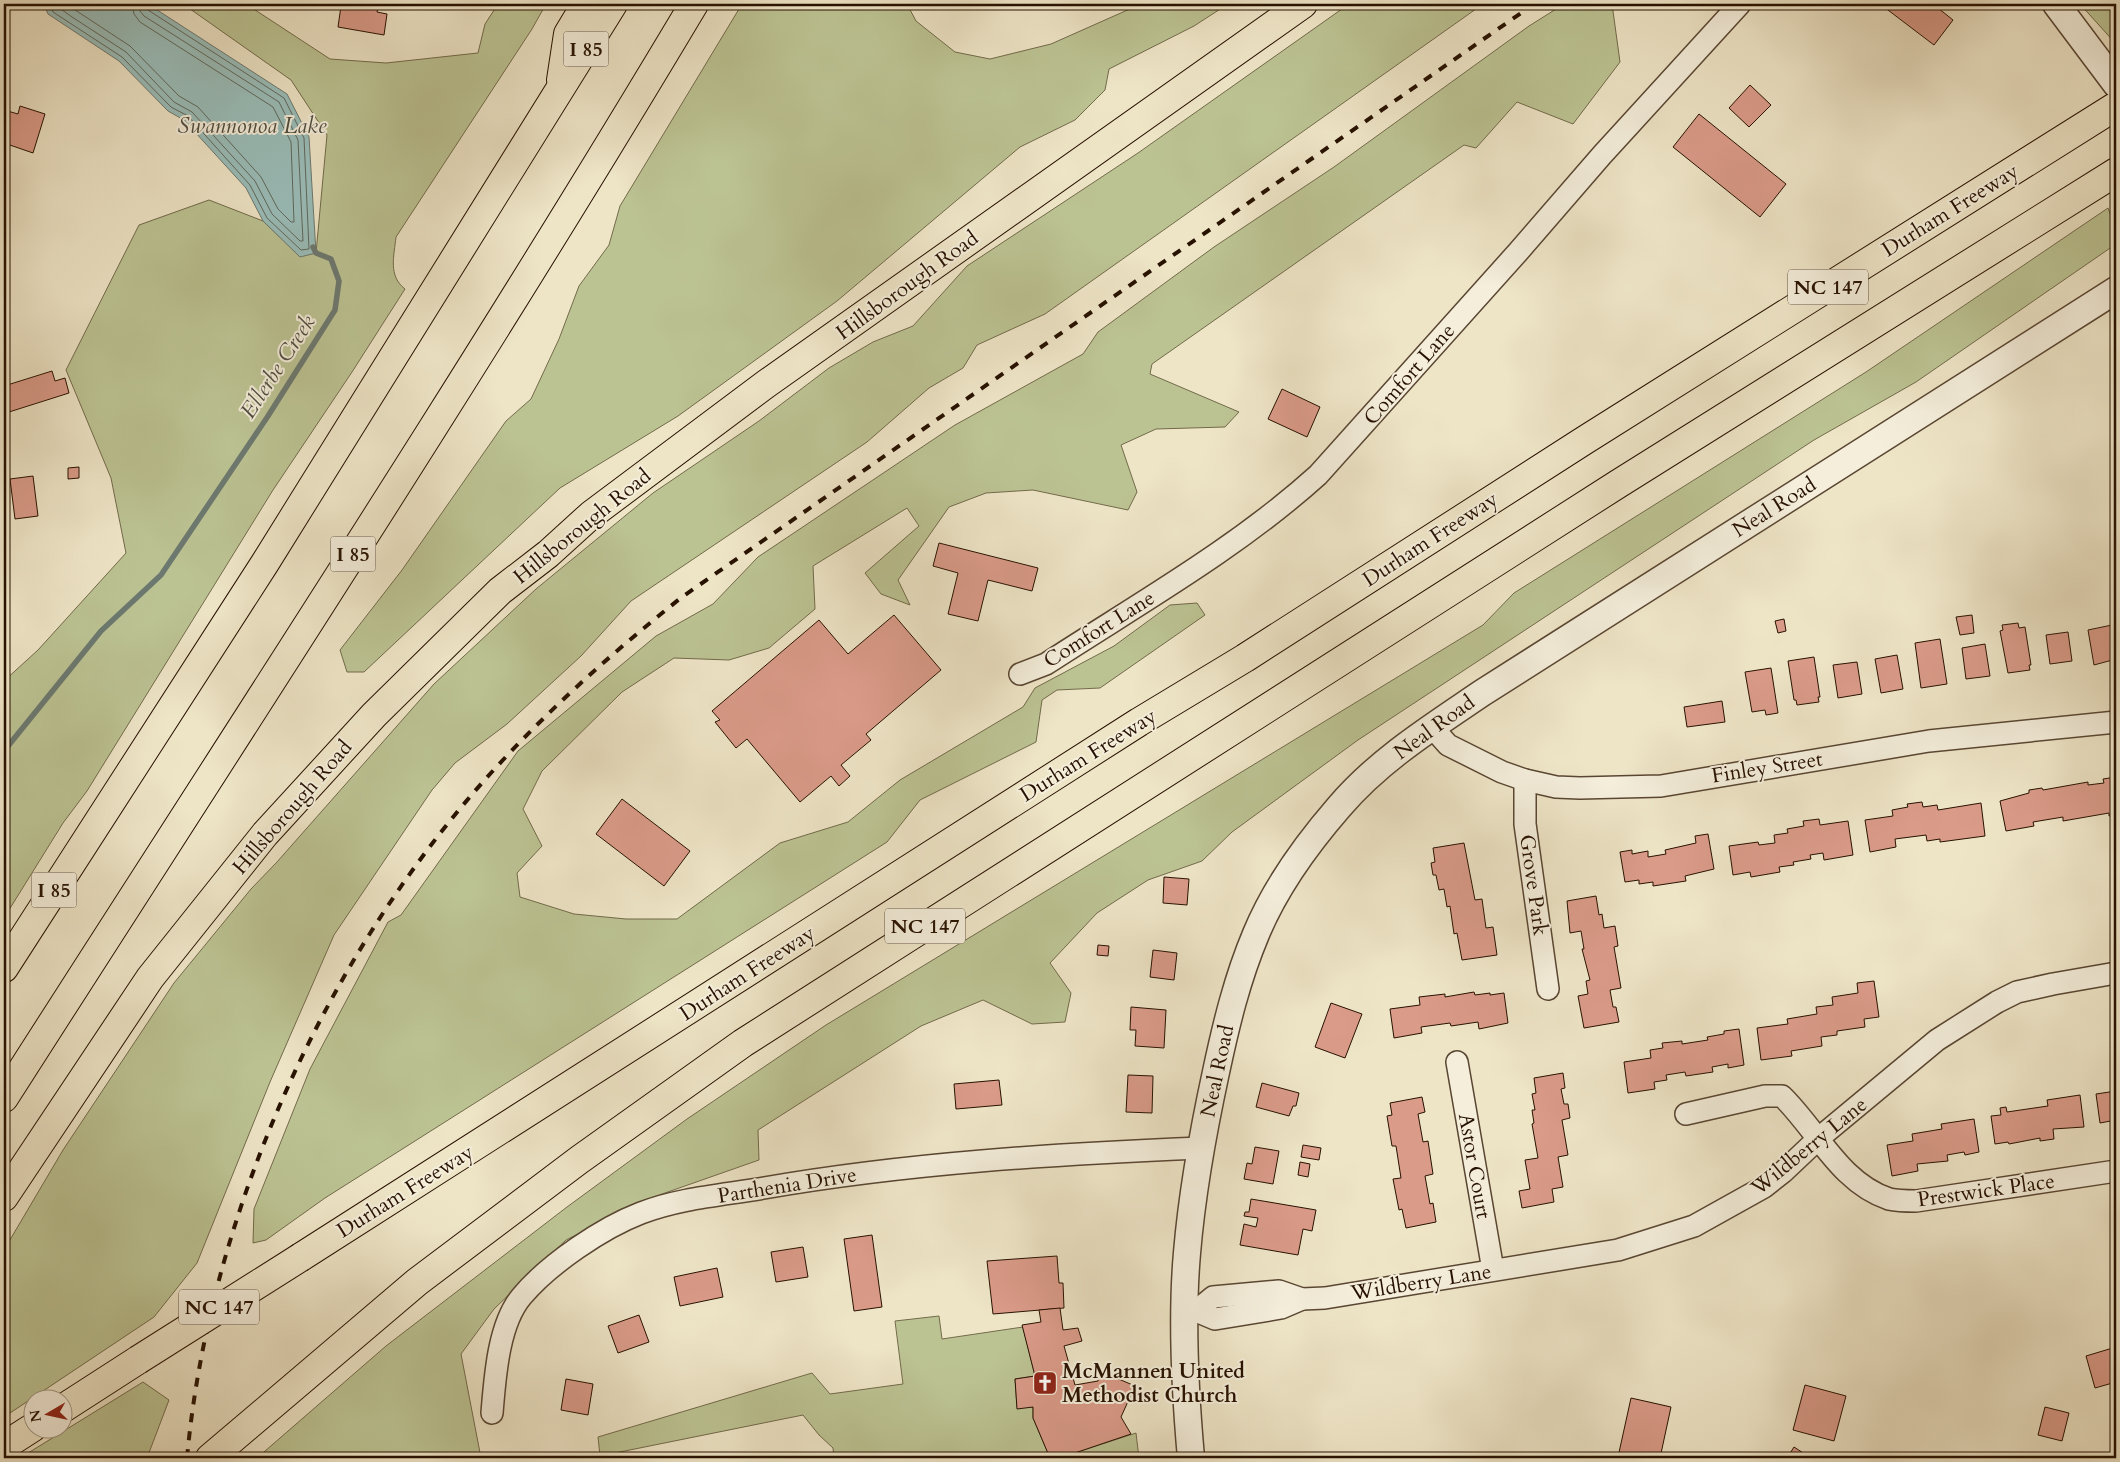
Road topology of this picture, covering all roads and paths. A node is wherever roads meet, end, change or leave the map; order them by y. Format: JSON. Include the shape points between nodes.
{"nodes":[{"id":1,"x":586,"y":4,"type":"edge"},
{"id":2,"x":613,"y":4,"type":"edge"},
{"id":3,"x":694,"y":4,"type":"edge"},
{"id":4,"x":1303,"y":4,"type":"edge"},
{"id":5,"x":1740,"y":4,"type":"edge"},
{"id":6,"x":2056,"y":4,"type":"edge"},
{"id":7,"x":2116,"y":84,"type":"edge"},
{"id":8,"x":558,"y":94,"type":"junction"},
{"id":9,"x":2116,"y":106,"type":"edge"},
{"id":10,"x":2106,"y":178,"type":"edge"},
{"id":11,"x":2116,"y":290,"type":"edge"},
{"id":12,"x":1020,"y":674,"type":"dead end"},
{"id":13,"x":2116,"y":722,"type":"edge"},
{"id":14,"x":1432,"y":727,"type":"junction"},
{"id":15,"x":1525,"y":780,"type":"junction"},
{"id":16,"x":4,"y":968,"type":"edge"},
{"id":17,"x":2116,"y":973,"type":"edge"},
{"id":18,"x":1548,"y":989,"type":"dead end"},
{"id":19,"x":1457,"y":1062,"type":"dead end"},
{"id":20,"x":4,"y":1098,"type":"edge"},
{"id":21,"x":1686,"y":1114,"type":"dead end"},
{"id":22,"x":1819,"y":1138,"type":"junction"},
{"id":23,"x":1202,"y":1148,"type":"junction"},
{"id":24,"x":2116,"y":1171,"type":"edge"},
{"id":25,"x":4,"y":1197,"type":"edge"},
{"id":26,"x":1493,"y":1270,"type":"junction"},
{"id":27,"x":1190,"y":1311,"type":"junction"},
{"id":28,"x":72,"y":1403,"type":"edge"},
{"id":29,"x":492,"y":1412,"type":"dead end"},
{"id":30,"x":22,"y":1434,"type":"edge"},
{"id":31,"x":4,"y":1446,"type":"edge"},
{"id":32,"x":210,"y":1458,"type":"edge"},
{"id":33,"x":1191,"y":1458,"type":"edge"}],
"edges":[{"from":1,"to":8,"type":"main road","via":[[568,34]]},
{"from":2,"to":8,"type":"main road","number":"I 85"},
{"from":3,"to":20,"type":"main road","number":"I 85","via":[[444,413]]},
{"from":4,"to":25,"type":"main road","name":"Hillsborough Road","via":[[766,384],[591,515],[500,591],[374,715],[248,855],[150,978]]},
{"from":5,"to":12,"type":"street","name":"Comfort Lane","via":[[1318,475],[1281,508],[1224,549],[1046,664]]},
{"from":6,"to":7,"type":"street"},
{"from":8,"to":16,"type":"main road","number":"I 85","via":[[265,563]]},
{"from":9,"to":28,"type":"main road","name":"Durham Freeway","number":"NC 147","bridge":true,"via":[[1139,722]]},
{"from":10,"to":32,"type":"main road","number":"NC 147","via":[[1602,494],[743,1043],[579,1160],[417,1282]]},
{"from":11,"to":14,"type":"street","name":"Neal Road"},
{"from":13,"to":15,"type":"street","name":"Finley Street","via":[[1929,740],[1661,786],[1564,787]]},
{"from":14,"to":15,"type":"street","name":"Finley Street","via":[[1448,745]]},
{"from":14,"to":23,"type":"street","name":"Neal Road","via":[[1362,782],[1339,807],[1287,876],[1268,909],[1230,1009]]},
{"from":15,"to":18,"type":"street","name":"Grove Park","via":[[1525,824]]},
{"from":17,"to":22,"type":"street","name":"Wildberry Lane","via":[[2017,992],[1997,1002],[1937,1040]]},
{"from":19,"to":26,"type":"street","name":"Astor Court"},
{"from":21,"to":22,"type":"street","name":"Prestwick Place","via":[[1765,1096],[1782,1096]]},
{"from":22,"to":24,"type":"street","name":"Prestwick Place","via":[[1849,1177],[1868,1190],[1891,1199],[1916,1201]]},
{"from":22,"to":26,"type":"street","name":"Wildberry Lane","via":[[1764,1187],[1694,1226],[1618,1250]]},
{"from":23,"to":27,"type":"street","name":"Neal Road","via":[[1186,1254]]},
{"from":23,"to":29,"type":"street","name":"Parthenia Drive","via":[[1106,1152],[897,1169],[710,1196],[641,1213],[595,1236],[521,1297],[504,1332]]},
{"from":26,"to":27,"type":"street","name":"Wildberry Lane","via":[[1302,1299],[1281,1308],[1215,1319]]},
{"from":27,"to":33,"type":"street","name":"Neal Road","via":[[1186,1404]]},
{"from":30,"to":31,"type":"main road"}]}
